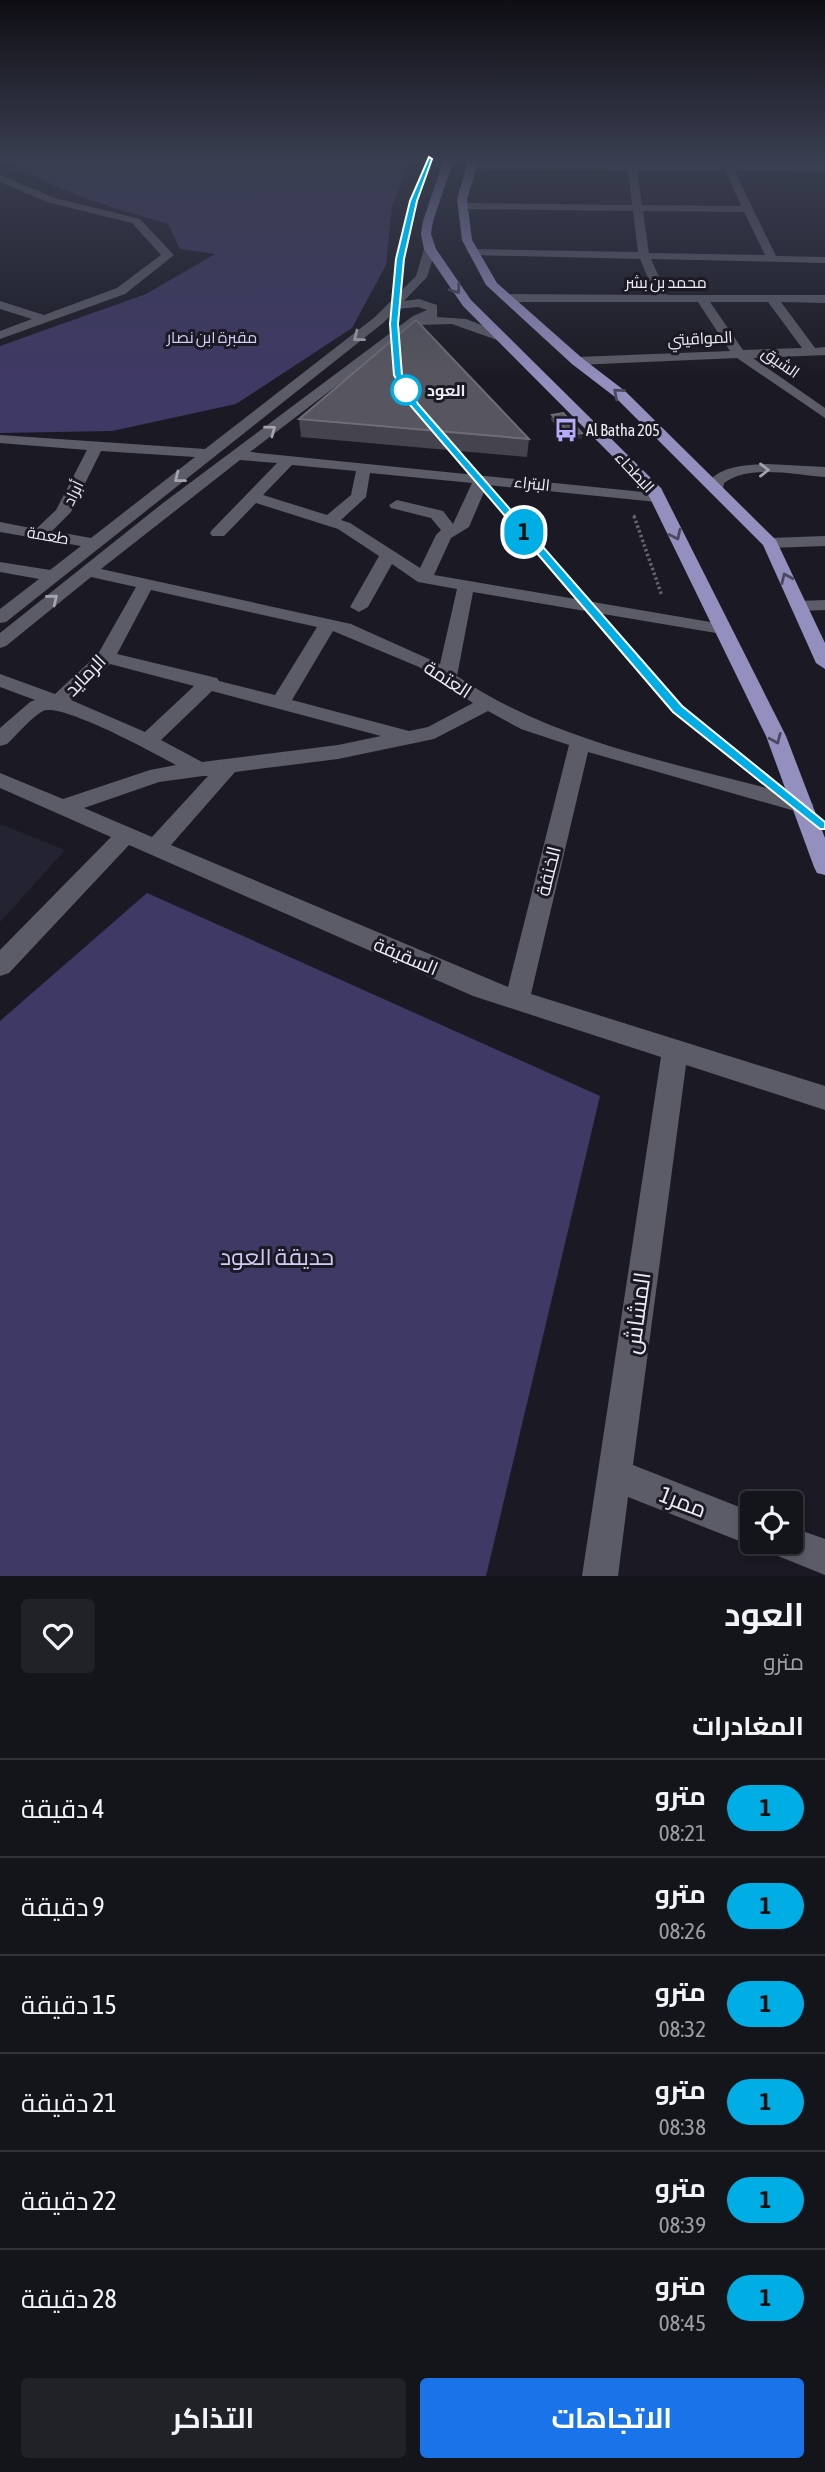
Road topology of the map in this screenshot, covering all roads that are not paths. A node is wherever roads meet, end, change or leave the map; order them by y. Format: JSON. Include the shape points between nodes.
{"nodes":[{"id":1,"x":147,"y":233,"type":"edge"},
{"id":2,"x":426,"y":233,"type":"edge"},
{"id":3,"x":466,"y":233,"type":"edge"},
{"id":4,"x":642,"y":233,"type":"edge"},
{"id":5,"x":759,"y":233,"type":"edge"},
{"id":6,"x":430,"y":249,"type":"junction"},
{"id":7,"x":473,"y":252,"type":"junction"},
{"id":8,"x":645,"y":256,"type":"junction"},
{"id":9,"x":772,"y":259,"type":"junction"},
{"id":10,"x":825,"y":260,"type":"edge"},
{"id":11,"x":662,"y":297,"type":"junction"},
{"id":12,"x":700,"y":297,"type":"junction"},
{"id":13,"x":506,"y":298,"type":"junction"},
{"id":14,"x":771,"y":298,"type":"junction"},
{"id":15,"x":825,"y":299,"type":"edge"},
{"id":16,"x":0,"y":304,"type":"edge"},
{"id":17,"x":390,"y":306,"type":"junction"},
{"id":18,"x":44,"y":319,"type":"junction"},
{"id":19,"x":402,"y":330,"type":"junction"},
{"id":20,"x":0,"y":335,"type":"edge"},
{"id":21,"x":501,"y":337,"type":"junction"},
{"id":22,"x":818,"y":351,"type":"edge"},
{"id":23,"x":738,"y":353,"type":"junction"},
{"id":24,"x":577,"y":361,"type":"junction"},
{"id":25,"x":825,"y":399,"type":"edge"},
{"id":26,"x":806,"y":401,"type":"junction"},
{"id":27,"x":825,"y":414,"type":"edge"},
{"id":28,"x":3,"y":441,"type":"edge"},
{"id":29,"x":96,"y":446,"type":"junction"},
{"id":30,"x":209,"y":454,"type":"junction"},
{"id":31,"x":239,"y":455,"type":"junction"},
{"id":32,"x":289,"y":459,"type":"junction"},
{"id":33,"x":364,"y":467,"type":"junction"},
{"id":34,"x":825,"y":472,"type":"edge"},
{"id":35,"x":482,"y":478,"type":"junction"},
{"id":36,"x":718,"y":491,"type":"junction"},
{"id":37,"x":253,"y":497,"type":"junction"},
{"id":38,"x":657,"y":497,"type":"junction"},
{"id":39,"x":397,"y":505,"type":"dead end"},
{"id":40,"x":330,"y":521,"type":"junction"},
{"id":41,"x":0,"y":527,"type":"edge"},
{"id":42,"x":451,"y":532,"type":"junction"},
{"id":43,"x":218,"y":533,"type":"dead end"},
{"id":44,"x":40,"y":534,"type":"junction"},
{"id":45,"x":825,"y":541,"type":"edge"},
{"id":46,"x":770,"y":543,"type":"junction"},
{"id":47,"x":95,"y":544,"type":"junction"},
{"id":48,"x":389,"y":554,"type":"junction"},
{"id":49,"x":0,"y":567,"type":"edge"},
{"id":50,"x":88,"y":571,"type":"junction"},
{"id":51,"x":53,"y":576,"type":"junction"},
{"id":52,"x":424,"y":578,"type":"junction"},
{"id":53,"x":146,"y":584,"type":"junction"},
{"id":54,"x":466,"y":585,"type":"junction"},
{"id":55,"x":825,"y":605,"type":"edge"},
{"id":56,"x":799,"y":606,"type":"junction"},
{"id":57,"x":359,"y":607,"type":"dead end"},
{"id":58,"x":0,"y":618,"type":"edge"},
{"id":59,"x":328,"y":624,"type":"junction"},
{"id":60,"x":722,"y":629,"type":"junction"},
{"id":61,"x":0,"y":642,"type":"edge"},
{"id":62,"x":106,"y":657,"type":"junction"},
{"id":63,"x":825,"y":663,"type":"edge"},
{"id":64,"x":447,"y":678,"type":"junction"},
{"id":65,"x":0,"y":680,"type":"edge"},
{"id":66,"x":210,"y":682,"type":"junction"},
{"id":67,"x":60,"y":701,"type":"junction"},
{"id":68,"x":280,"y":703,"type":"junction"},
{"id":69,"x":488,"y":703,"type":"junction"},
{"id":70,"x":409,"y":737,"type":"junction"},
{"id":71,"x":0,"y":739,"type":"edge"},
{"id":72,"x":149,"y":740,"type":"junction"},
{"id":73,"x":580,"y":742,"type":"junction"},
{"id":74,"x":229,"y":766,"type":"junction"},
{"id":75,"x":200,"y":770,"type":"junction"},
{"id":76,"x":0,"y":780,"type":"edge"},
{"id":77,"x":802,"y":805,"type":"junction"},
{"id":78,"x":62,"y":807,"type":"junction"},
{"id":79,"x":125,"y":835,"type":"junction"},
{"id":80,"x":155,"y":848,"type":"junction"},
{"id":81,"x":825,"y":867,"type":"edge"},
{"id":82,"x":0,"y":966,"type":"edge"},
{"id":83,"x":517,"y":1000,"type":"junction"},
{"id":84,"x":675,"y":1050,"type":"junction"},
{"id":85,"x":825,"y":1098,"type":"edge"},
{"id":86,"x":614,"y":1475,"type":"junction"},
{"id":87,"x":740,"y":1524,"type":"edge"},
{"id":88,"x":803,"y":1549,"type":"edge"},
{"id":89,"x":825,"y":1557,"type":"edge"},
{"id":90,"x":600,"y":1576,"type":"edge"}],
"edges":[{"from":1,"to":18,"type":"street","via":[[168,255],[121,291]]},
{"from":2,"to":6,"type":"main road"},
{"from":3,"to":7,"type":"main road"},
{"from":4,"to":8,"type":"street"},
{"from":5,"to":9,"type":"street"},
{"from":6,"to":17,"type":"street","via":[[421,277]]},
{"from":6,"to":21,"type":"main road","name":"البطحاء","one_way":true,"via":[[455,290]]},
{"from":7,"to":8,"type":"street","name":"محمد بن بشر"},
{"from":7,"to":13,"type":"main road","via":[[492,285]]},
{"from":8,"to":9,"type":"street","name":"محمد بن بشر"},
{"from":8,"to":11,"type":"street"},
{"from":9,"to":10,"type":"street","name":"محمد بن بشر"},
{"from":11,"to":12,"type":"street","name":"محمد بن بشر"},
{"from":11,"to":13,"type":"street","name":"محمد بن بشر"},
{"from":12,"to":14,"type":"street","name":"محمد بن بشر"},
{"from":12,"to":23,"type":"street","name":"الشيق"},
{"from":13,"to":24,"type":"main road"},
{"from":14,"to":15,"type":"street","name":"محمد بن بشر"},
{"from":14,"to":22,"type":"street"},
{"from":16,"to":18,"type":"street"},
{"from":17,"to":19,"type":"street","via":[[419,303],[433,308],[433,314]]},
{"from":17,"to":30,"type":"street","one_way":true,"via":[[379,320]]},
{"from":18,"to":20,"type":"street"},
{"from":19,"to":21,"type":"street","via":[[445,319],[468,322]]},
{"from":31,"to":19,"type":"street","one_way":true},
{"from":21,"to":38,"type":"main road","name":"البطحاء"},
{"from":22,"to":23,"type":"street","name":"المواقيتي"},
{"from":23,"to":24,"type":"street","name":"المواقيتي"},
{"from":23,"to":26,"type":"street","name":"الشيق"},
{"from":36,"to":24,"type":"main road","one_way":true,"via":[[620,394]]},
{"from":25,"to":26,"type":"street"},
{"from":26,"to":27,"type":"street","name":"الشيق"},
{"from":28,"to":29,"type":"street"},
{"from":29,"to":30,"type":"street"},
{"from":29,"to":44,"type":"street","name":"أبراد","via":[[63,512]]},
{"from":30,"to":47,"type":"street","one_way":true},
{"from":31,"to":32,"type":"street","name":"البتراء"},
{"from":31,"to":50,"type":"street"},
{"from":32,"to":33,"type":"street","name":"البتراء"},
{"from":32,"to":37,"type":"street"},
{"from":33,"to":35,"type":"street","name":"البتراء"},
{"from":33,"to":40,"type":"street","via":[[358,496]]},
{"from":36,"to":34,"type":"street","one_way":true,"via":[[716,482],[734,471]]},
{"from":35,"to":38,"type":"street","name":"البتراء"},
{"from":35,"to":42,"type":"street","via":[[461,527]]},
{"from":36,"to":46,"type":"main road"},
{"from":37,"to":40,"type":"street"},
{"from":37,"to":43,"type":"street"},
{"from":38,"to":60,"type":"main road","name":"البطحاء","one_way":true},
{"from":39,"to":42,"type":"street","via":[[437,514]]},
{"from":40,"to":48,"type":"street"},
{"from":41,"to":44,"type":"street","name":"طعمة"},
{"from":42,"to":52,"type":"street","via":[[444,536]]},
{"from":44,"to":47,"type":"street","name":"طعمة"},
{"from":45,"to":46,"type":"street"},
{"from":56,"to":46,"type":"main road","one_way":true},
{"from":47,"to":51,"type":"street"},
{"from":48,"to":52,"type":"street"},
{"from":48,"to":57,"type":"street"},
{"from":49,"to":51,"type":"street"},
{"from":50,"to":53,"type":"street","name":"العتمة"},
{"from":61,"to":50,"type":"street","one_way":true},
{"from":51,"to":58,"type":"street"},
{"from":52,"to":54,"type":"street"},
{"from":53,"to":59,"type":"street","name":"العتمة"},
{"from":53,"to":62,"type":"street","name":"الرمايد"},
{"from":54,"to":60,"type":"street"},
{"from":54,"to":64,"type":"street"},
{"from":55,"to":56,"type":"street"},
{"from":56,"to":63,"type":"main road"},
{"from":59,"to":64,"type":"street","name":"العتمة","via":[[426,663]]},
{"from":59,"to":68,"type":"street"},
{"from":60,"to":77,"type":"main road","name":"البطحاء","one_way":true,"via":[[775,736]]},
{"from":62,"to":66,"type":"street"},
{"from":62,"to":67,"type":"street","name":"الرمايد"},
{"from":64,"to":69,"type":"street","name":"العتمة"},
{"from":65,"to":67,"type":"street"},
{"from":66,"to":68,"type":"street"},
{"from":66,"to":72,"type":"street"},
{"from":67,"to":71,"type":"street","name":"الرمايد","via":[[37,706]]},
{"from":67,"to":72,"type":"street"},
{"from":68,"to":70,"type":"street"},
{"from":69,"to":70,"type":"street","via":[[434,732]]},
{"from":69,"to":73,"type":"street","name":"العتمة","via":[[528,724]]},
{"from":70,"to":74,"type":"street","via":[[338,752]]},
{"from":72,"to":75,"type":"street"},
{"from":73,"to":77,"type":"street","name":"العتمة"},
{"from":73,"to":83,"type":"street","name":"الخنفة"},
{"from":74,"to":75,"type":"street"},
{"from":74,"to":80,"type":"street"},
{"from":75,"to":78,"type":"street","via":[[158,775]]},
{"from":76,"to":78,"type":"street","name":"السقيفة"},
{"from":77,"to":81,"type":"main road","name":"البطحاء"},
{"from":78,"to":79,"type":"street","name":"السقيفة"},
{"from":79,"to":80,"type":"street","name":"السقيفة"},
{"from":79,"to":82,"type":"street"},
{"from":80,"to":83,"type":"street","name":"السقيفة"},
{"from":83,"to":84,"type":"street","name":"السقيفة"},
{"from":84,"to":85,"type":"street","name":"السقيفة"},
{"from":84,"to":86,"type":"street","name":"المشاش"},
{"from":86,"to":87,"type":"street","name":"ممر1"},
{"from":86,"to":90,"type":"street","name":"المشاش"},
{"from":88,"to":89,"type":"street"}]}
